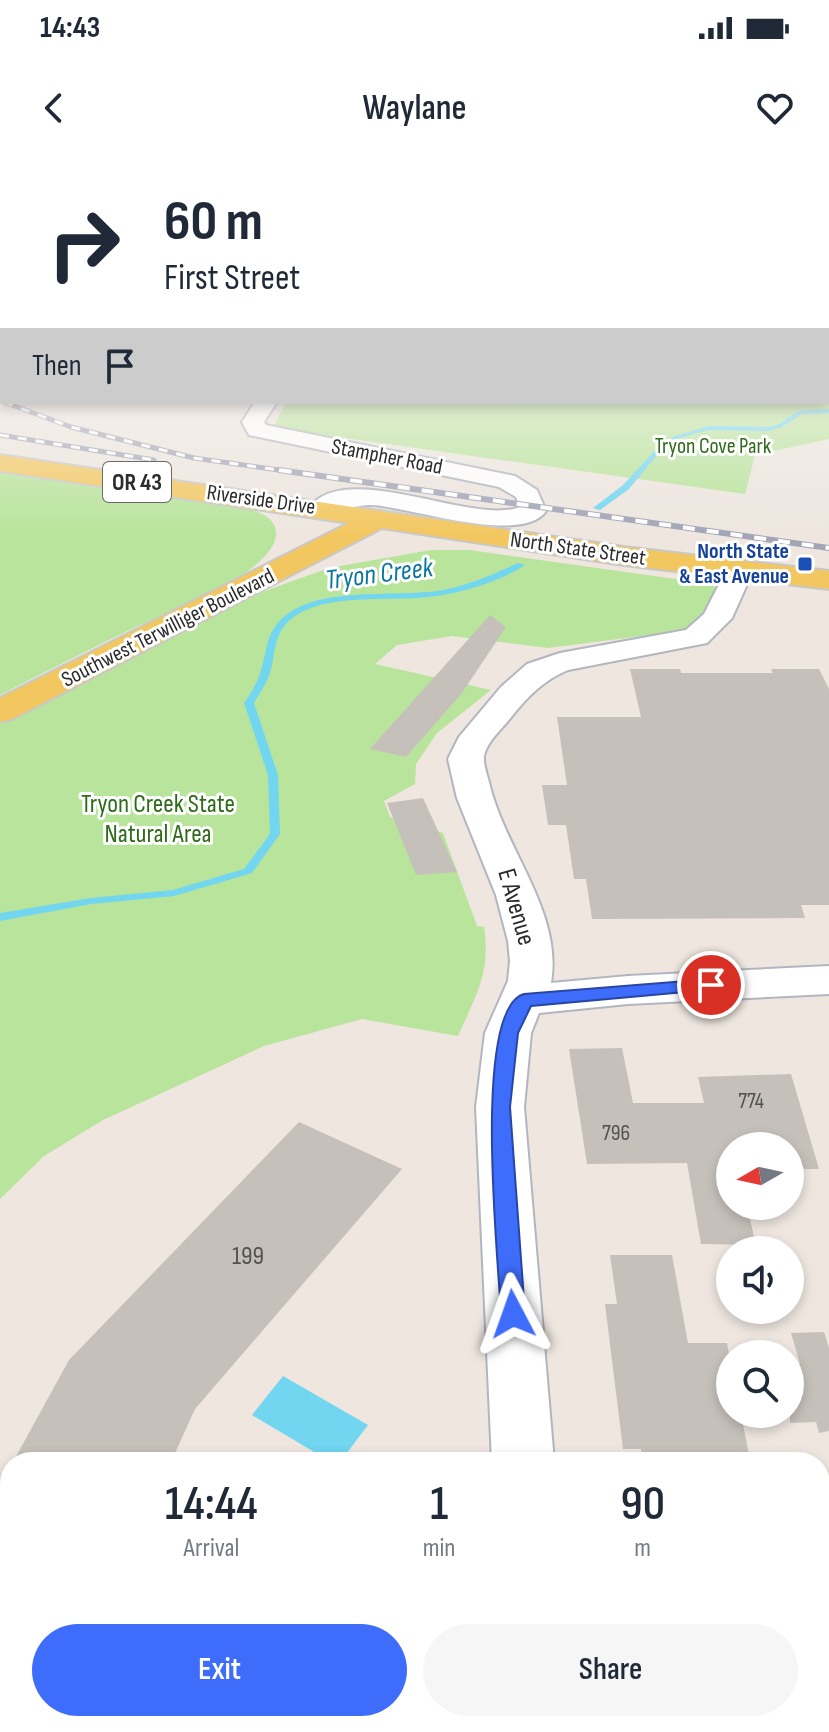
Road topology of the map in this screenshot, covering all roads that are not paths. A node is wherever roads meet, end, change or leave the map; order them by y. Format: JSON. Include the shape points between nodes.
{"nodes":[{"id":1,"x":265,"y":404,"type":"edge"},
{"id":2,"x":0,"y":463,"type":"edge"},
{"id":3,"x":274,"y":502,"type":"junction"},
{"id":4,"x":321,"y":509,"type":"junction"},
{"id":5,"x":379,"y":519,"type":"junction"},
{"id":6,"x":526,"y":542,"type":"junction"},
{"id":7,"x":739,"y":571,"type":"junction"},
{"id":8,"x":828,"y":581,"type":"edge"},
{"id":9,"x":258,"y":582,"type":"junction"},
{"id":10,"x":0,"y":712,"type":"edge"},
{"id":11,"x":829,"y":980,"type":"edge"},
{"id":12,"x":524,"y":1000,"type":"junction"},
{"id":13,"x":522,"y":1452,"type":"edge"}],
"edges":[{"from":1,"to":4,"type":"street","name":"Stampher Road","via":[[253,422],[257,430],[506,481],[533,501],[533,511],[526,516],[493,517],[361,496],[331,500]]},
{"from":2,"to":3,"type":"main road","name":"Riverside Drive","number":"OR 43"},
{"from":3,"to":4,"type":"main road","name":"Riverside Drive","number":"OR 43"},
{"from":3,"to":9,"type":"main road","via":[[281,537]]},
{"from":4,"to":5,"type":"main road","name":"Riverside Drive","number":"OR 43"},
{"from":5,"to":6,"type":"main road","name":"North State Street","number":"OR 43"},
{"from":5,"to":9,"type":"main road","name":"Southwest Terwilliger Boulevard"},
{"from":6,"to":7,"type":"main road","name":"North State Street","number":"OR 43"},
{"from":6,"to":9,"type":"main road","via":[[386,551]]},
{"from":7,"to":8,"type":"main road","name":"North State Street","number":"OR 43"},
{"from":7,"to":12,"type":"street","name":"E Avenue","via":[[717,618],[701,634],[545,667],[513,694],[471,744],[466,759],[469,784],[506,868],[529,941],[530,981]]},
{"from":9,"to":10,"type":"main road","name":"Southwest Terwilliger Boulevard"},
{"from":11,"to":12,"type":"street"},
{"from":12,"to":13,"type":"street","name":"E Avenue","via":[[508,1033],[500,1107]]}]}
